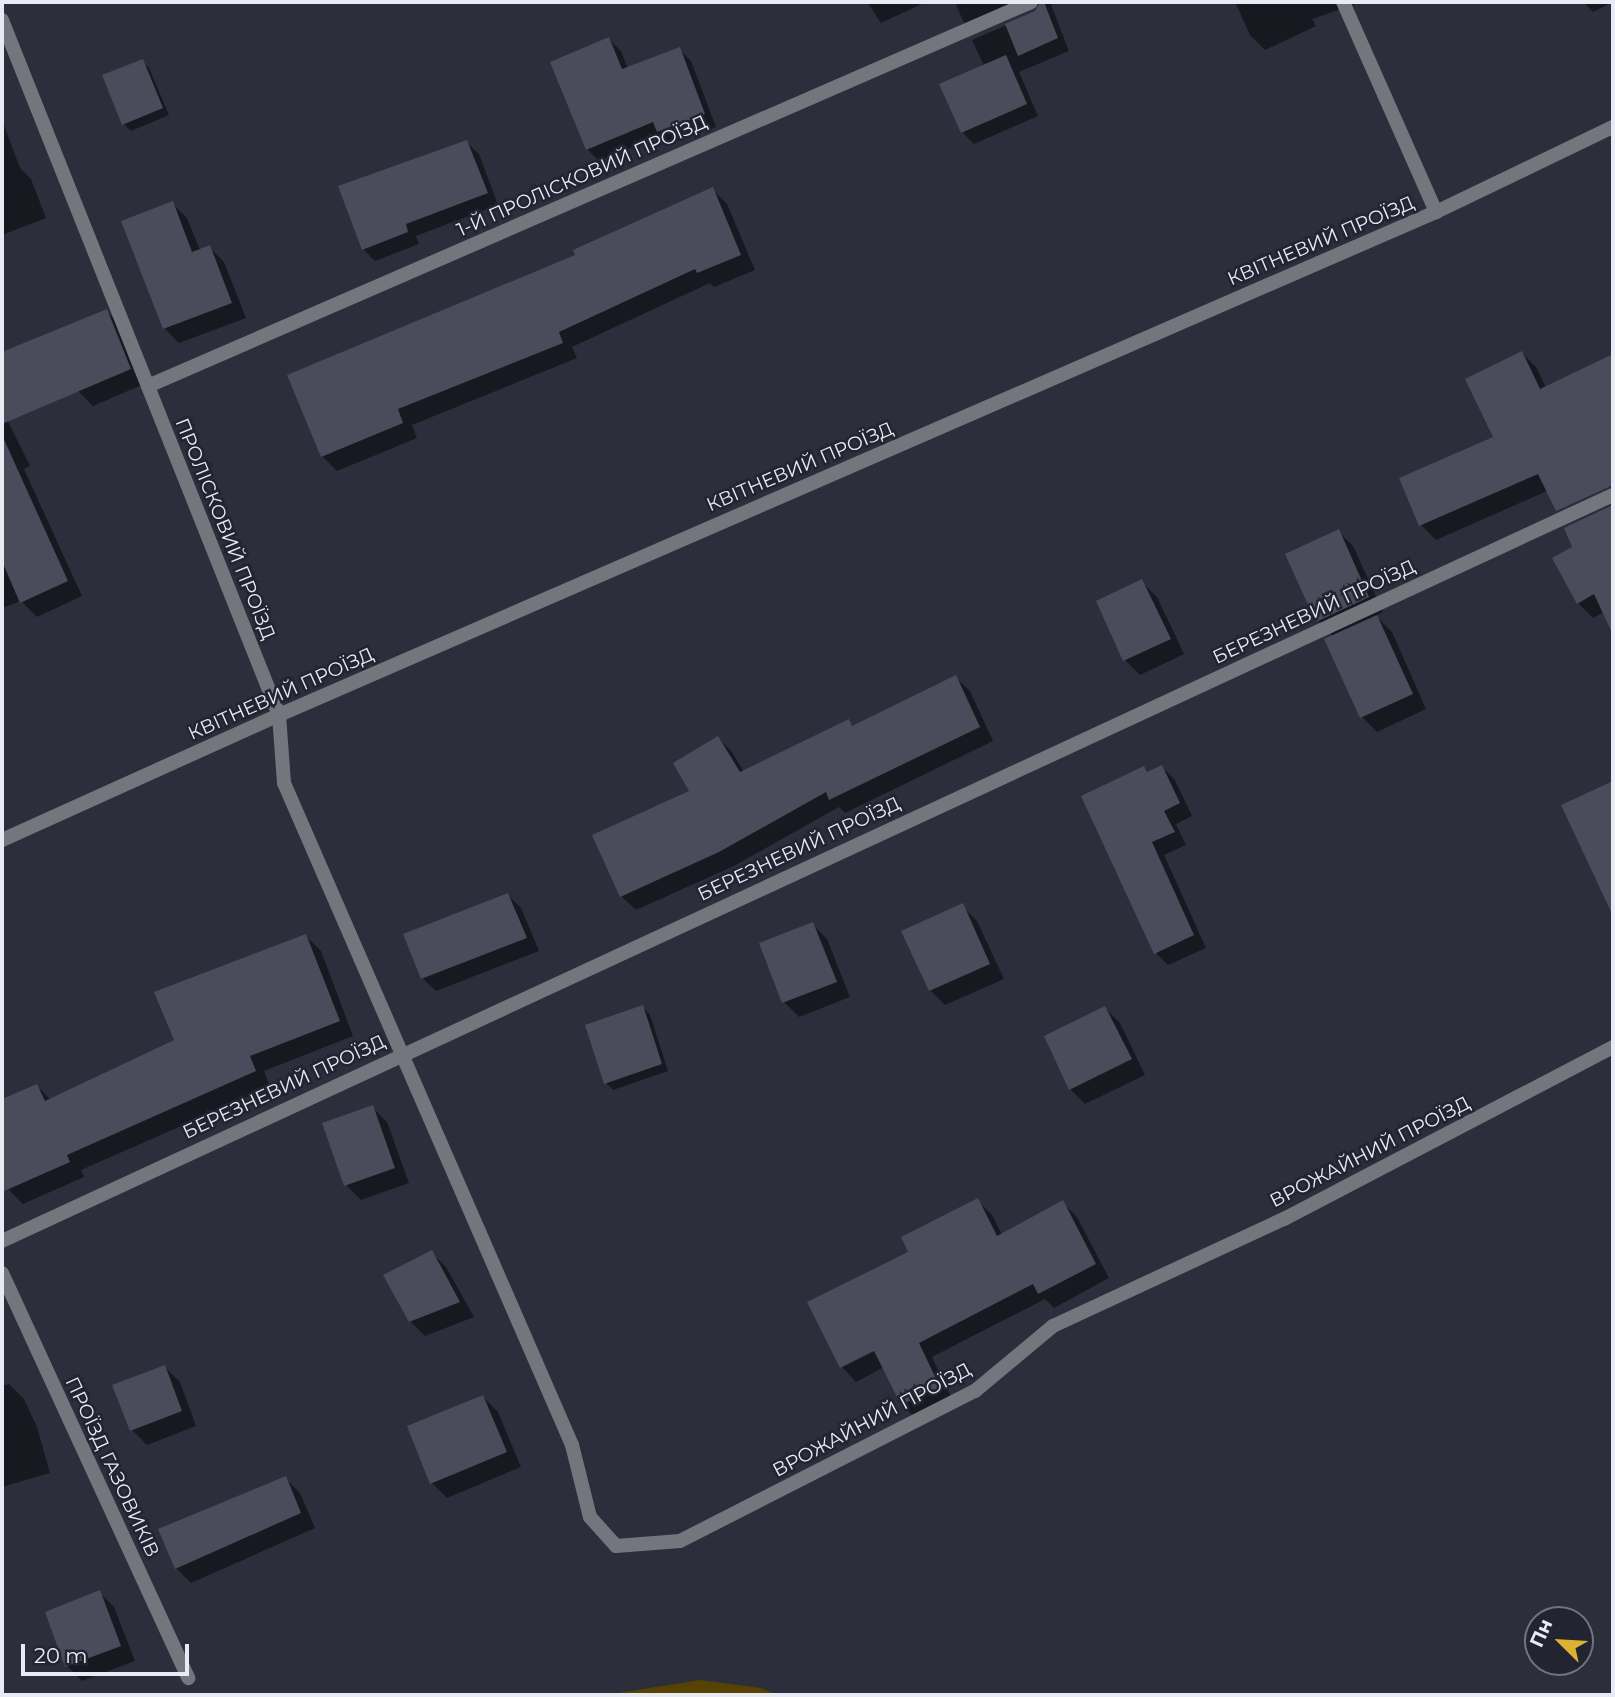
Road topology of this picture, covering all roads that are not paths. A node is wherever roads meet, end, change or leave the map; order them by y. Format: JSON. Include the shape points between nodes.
{"nodes":[{"id":1,"x":1031,"y":2,"type":"edge"},
{"id":2,"x":1343,"y":2,"type":"edge"},
{"id":3,"x":2,"y":20,"type":"edge"},
{"id":4,"x":1613,"y":127,"type":"edge"},
{"id":5,"x":1436,"y":212,"type":"junction"},
{"id":6,"x":148,"y":386,"type":"junction"},
{"id":7,"x":1613,"y":495,"type":"edge"},
{"id":8,"x":279,"y":715,"type":"junction"},
{"id":9,"x":2,"y":840,"type":"edge"},
{"id":10,"x":1613,"y":1047,"type":"edge"},
{"id":11,"x":404,"y":1052,"type":"junction"},
{"id":12,"x":2,"y":1241,"type":"edge"},
{"id":13,"x":2,"y":1273,"type":"edge"},
{"id":14,"x":188,"y":1678,"type":"dead end"}],
"edges":[{"from":1,"to":6,"type":"street","name":"1-Й ПРОЛІСКОВИЙ ПРОЇЗД"},
{"from":2,"to":5,"type":"street"},
{"from":3,"to":6,"type":"street","name":"ПРОЛІСКОВИЙ ПРОЇЗД"},
{"from":4,"to":5,"type":"street","name":"КВІТНЕВИЙ ПРОЇЗД"},
{"from":5,"to":8,"type":"street","name":"КВІТНЕВИЙ ПРОЇЗД"},
{"from":6,"to":8,"type":"street","name":"ПРОЛІСКОВИЙ ПРОЇЗД"},
{"from":7,"to":11,"type":"street","name":"БЕРЕЗНЕВИЙ ПРОЇЗД"},
{"from":8,"to":9,"type":"street","name":"КВІТНЕВИЙ ПРОЇЗД"},
{"from":8,"to":11,"type":"street","name":"ПРОЛІСКОВИЙ ПРОЇЗД","via":[[284,783]]},
{"from":10,"to":11,"type":"street","name":"ВРОЖАЙНИЙ ПРОЇЗД","via":[[1284,1219],[1053,1326],[975,1391],[692,1535],[680,1541],[616,1546],[590,1517],[572,1445]]},
{"from":11,"to":12,"type":"street","name":"БЕРЕЗНЕВИЙ ПРОЇЗД"},
{"from":13,"to":14,"type":"street","name":"ПРОЇЗД ГАЗОВИКІВ"}]}
